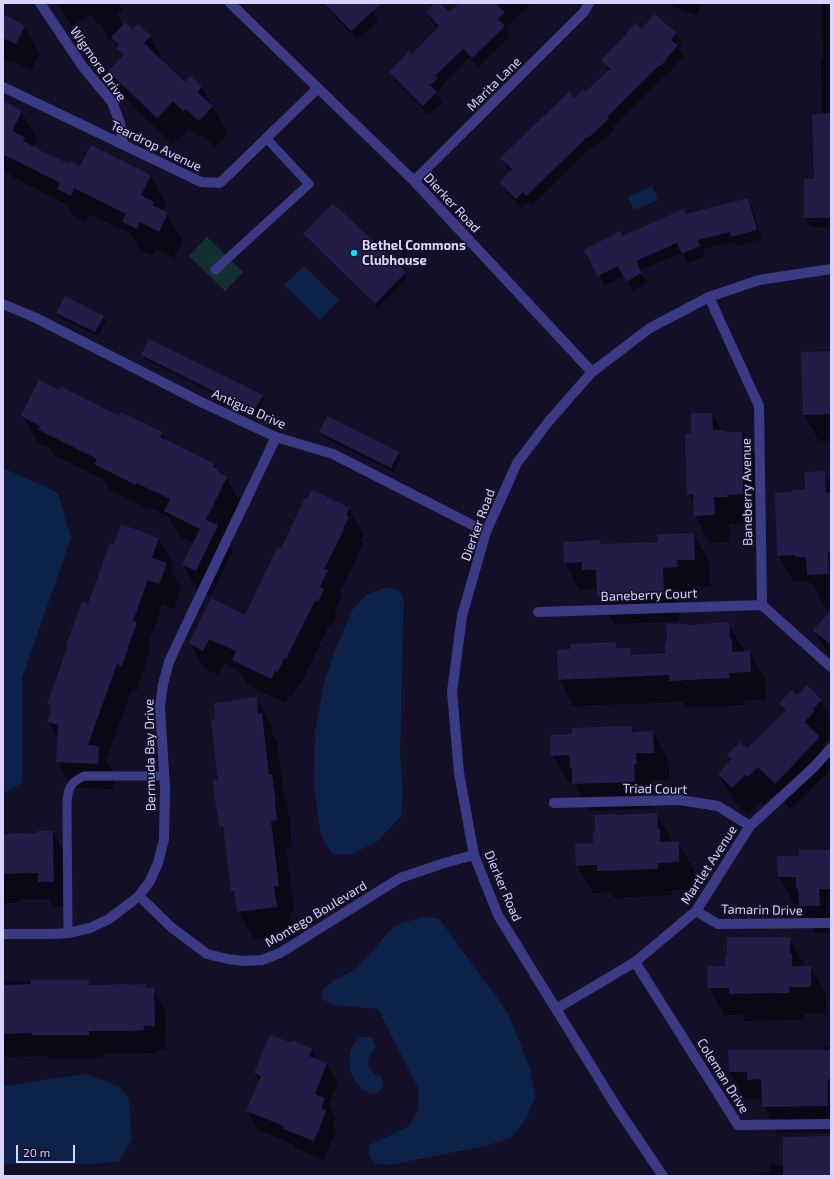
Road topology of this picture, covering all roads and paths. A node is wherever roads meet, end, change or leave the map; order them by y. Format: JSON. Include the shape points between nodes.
{"nodes":[{"id":1,"x":40,"y":3,"type":"edge"},
{"id":2,"x":230,"y":3,"type":"edge"},
{"id":3,"x":589,"y":3,"type":"edge"},
{"id":4,"x":3,"y":86,"type":"edge"},
{"id":5,"x":318,"y":88,"type":"junction"},
{"id":6,"x":266,"y":138,"type":"junction"},
{"id":7,"x":123,"y":144,"type":"junction"},
{"id":8,"x":414,"y":181,"type":"junction"},
{"id":9,"x":831,"y":269,"type":"edge"},
{"id":10,"x":215,"y":270,"type":"dead end"},
{"id":11,"x":709,"y":297,"type":"junction"},
{"id":12,"x":3,"y":304,"type":"edge"},
{"id":13,"x":592,"y":372,"type":"junction"},
{"id":14,"x":276,"y":437,"type":"junction"},
{"id":15,"x":486,"y":532,"type":"junction"},
{"id":16,"x":762,"y":605,"type":"junction"},
{"id":17,"x":538,"y":612,"type":"dead end"},
{"id":18,"x":831,"y":667,"type":"edge"},
{"id":19,"x":831,"y":748,"type":"edge"},
{"id":20,"x":164,"y":776,"type":"junction"},
{"id":21,"x":554,"y":803,"type":"dead end"},
{"id":22,"x":750,"y":826,"type":"junction"},
{"id":23,"x":474,"y":855,"type":"junction"},
{"id":24,"x":139,"y":896,"type":"junction"},
{"id":25,"x":696,"y":911,"type":"junction"},
{"id":26,"x":831,"y":923,"type":"edge"},
{"id":27,"x":68,"y":933,"type":"junction"},
{"id":28,"x":3,"y":934,"type":"edge"},
{"id":29,"x":635,"y":962,"type":"junction"},
{"id":30,"x":556,"y":1009,"type":"junction"},
{"id":31,"x":831,"y":1124,"type":"edge"},
{"id":32,"x":663,"y":1176,"type":"edge"}],
"edges":[{"from":1,"to":7,"type":"street","name":"Wigmore Drive","via":[[83,66],[112,102],[120,122]]},
{"from":2,"to":5,"type":"street","name":"Dierker Road"},
{"from":3,"to":8,"type":"street","name":"Marita Lane","via":[[584,12]]},
{"from":4,"to":7,"type":"street","name":"Teardrop Avenue"},
{"from":5,"to":6,"type":"street","name":"Teardrop Avenue"},
{"from":5,"to":8,"type":"street","name":"Dierker Road"},
{"from":6,"to":7,"type":"street","name":"Teardrop Avenue","via":[[220,183],[201,182]]},
{"from":6,"to":10,"type":"lane","via":[[309,184]]},
{"from":8,"to":13,"type":"street","name":"Dierker Road"},
{"from":9,"to":11,"type":"street","via":[[759,280]]},
{"from":11,"to":13,"type":"street","via":[[650,328]]},
{"from":11,"to":16,"type":"street","name":"Baneberry Avenue","via":[[759,406]]},
{"from":12,"to":14,"type":"street","name":"Antigua Drive"},
{"from":13,"to":15,"type":"street","name":"Dierker Road","via":[[549,421],[517,463]]},
{"from":14,"to":15,"type":"street","name":"Antigua Drive","via":[[333,454]]},
{"from":14,"to":20,"type":"street","name":"Bermuda Bay Drive","via":[[169,662],[160,707]]},
{"from":15,"to":23,"type":"street","name":"Dierker Road","via":[[462,616],[452,692],[459,773]]},
{"from":16,"to":17,"type":"street","name":"Baneberry Court"},
{"from":16,"to":18,"type":"street"},
{"from":19,"to":22,"type":"street","name":"Martlet Avenue"},
{"from":20,"to":24,"type":"street","name":"Bermuda Bay Drive","via":[[164,839],[158,863],[150,881]]},
{"from":20,"to":27,"type":"lane","via":[[84,776],[71,784],[66,808]]},
{"from":21,"to":22,"type":"street","name":"Triad Court","via":[[680,800],[718,806]]},
{"from":22,"to":25,"type":"street","name":"Martlet Avenue"},
{"from":23,"to":24,"type":"street","name":"Montego Boulevard","via":[[400,878],[280,953],[262,960],[244,961],[207,954],[171,927]]},
{"from":23,"to":30,"type":"street","name":"Dierker Road","via":[[498,915]]},
{"from":24,"to":27,"type":"street","name":"Bermuda Bay Drive","via":[[109,919],[90,928]]},
{"from":25,"to":26,"type":"street","name":"Tamarin Drive","via":[[718,924]]},
{"from":25,"to":29,"type":"street","name":"Martlet Avenue"},
{"from":27,"to":28,"type":"street","name":"Bermuda Bay Drive"},
{"from":29,"to":30,"type":"street","name":"Martlet Avenue"},
{"from":29,"to":31,"type":"street","name":"Coleman Drive","via":[[738,1125]]},
{"from":30,"to":32,"type":"street","name":"Dierker Road"}]}
